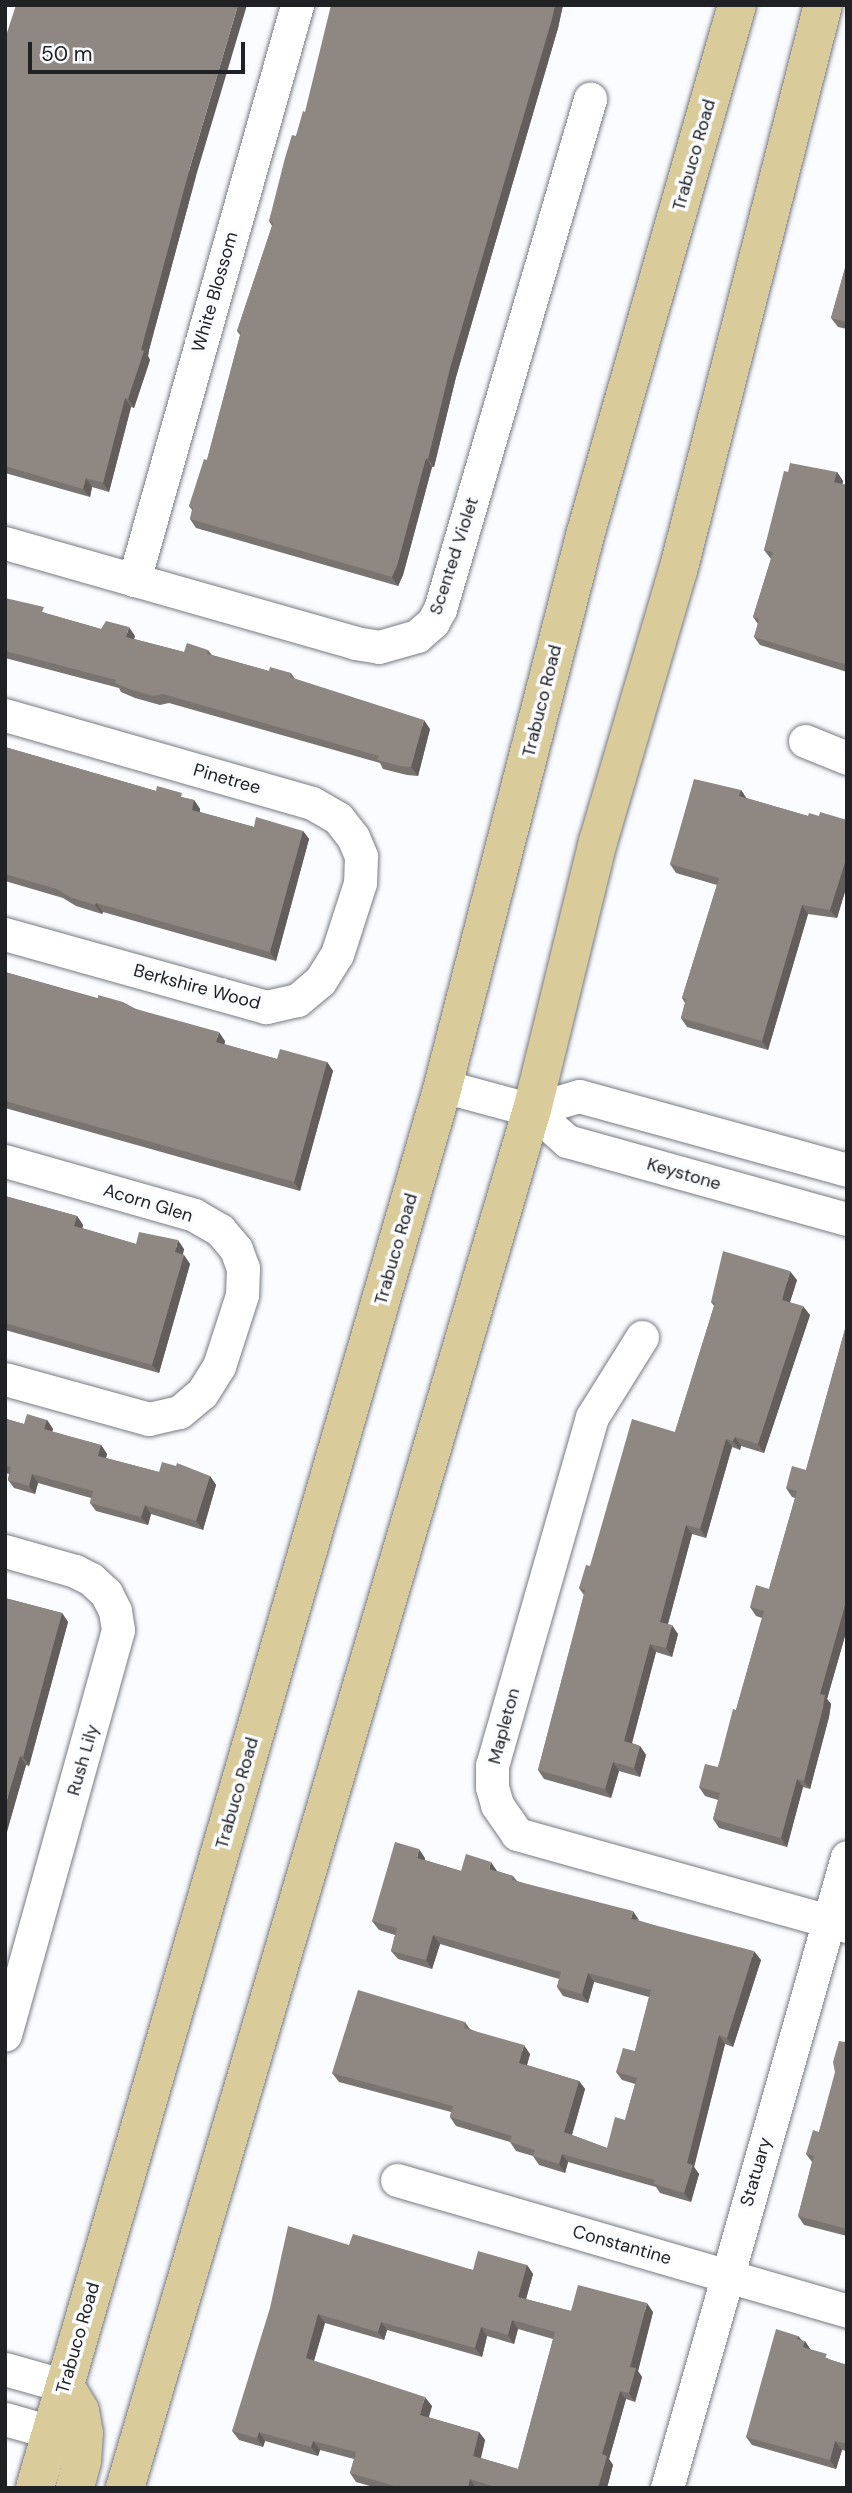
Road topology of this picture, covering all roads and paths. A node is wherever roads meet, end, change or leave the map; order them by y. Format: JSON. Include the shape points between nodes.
{"nodes":[{"id":1,"x":297,"y":5,"type":"edge"},
{"id":2,"x":737,"y":5,"type":"edge"},
{"id":3,"x":823,"y":5,"type":"edge"},
{"id":4,"x":590,"y":99,"type":"dead end"},
{"id":5,"x":5,"y":543,"type":"edge"},
{"id":6,"x":134,"y":580,"type":"junction"},
{"id":7,"x":5,"y":715,"type":"edge"},
{"id":8,"x":805,"y":741,"type":"dead end"},
{"id":9,"x":847,"y":758,"type":"edge"},
{"id":10,"x":348,"y":922,"type":"joint"},
{"id":11,"x":5,"y":934,"type":"edge"},
{"id":12,"x":443,"y":1086,"type":"junction"},
{"id":13,"x":532,"y":1110,"type":"junction"},
{"id":14,"x":5,"y":1161,"type":"edge"},
{"id":15,"x":847,"y":1170,"type":"edge"},
{"id":16,"x":847,"y":1219,"type":"edge"},
{"id":17,"x":642,"y":1337,"type":"dead end"},
{"id":18,"x":5,"y":1379,"type":"edge"},
{"id":19,"x":5,"y":1551,"type":"edge"},
{"id":20,"x":847,"y":1857,"type":"edge"},
{"id":21,"x":838,"y":1924,"type":"edge"},
{"id":22,"x":5,"y":2035,"type":"edge"},
{"id":23,"x":397,"y":2180,"type":"dead end"},
{"id":24,"x":726,"y":2274,"type":"junction"},
{"id":25,"x":847,"y":2311,"type":"edge"},
{"id":26,"x":5,"y":2369,"type":"edge"},
{"id":27,"x":65,"y":2386,"type":"junction"},
{"id":28,"x":5,"y":2419,"type":"edge"},
{"id":29,"x":51,"y":2432,"type":"junction"},
{"id":30,"x":35,"y":2488,"type":"edge"},
{"id":31,"x":75,"y":2488,"type":"edge"},
{"id":32,"x":125,"y":2488,"type":"edge"},
{"id":33,"x":667,"y":2488,"type":"edge"}],
"edges":[{"from":1,"to":6,"type":"street","name":"White Blossom"},
{"from":2,"to":12,"type":"main road","name":"Trabuco Road","via":[[586,532]]},
{"from":3,"to":13,"type":"main road","via":[[678,571],[598,842]]},
{"from":4,"to":6,"type":"street","name":"Scented Violet","via":[[433,622],[417,636],[379,647]]},
{"from":5,"to":6,"type":"street","name":"Scented Violet"},
{"from":7,"to":10,"type":"street","name":"Pinetree","via":[[312,803],[338,818],[361,856],[360,883]]},
{"from":8,"to":9,"type":"street"},
{"from":10,"to":11,"type":"street","name":"Berkshire Wood","via":[[337,954],[320,981],[297,1000],[267,1007]]},
{"from":12,"to":13,"type":"street","name":"Keystone"},
{"from":12,"to":27,"type":"main road","name":"Trabuco Road"},
{"from":13,"to":15,"type":"street","via":[[579,1096]]},
{"from":13,"to":16,"type":"street","name":"Keystone","via":[[567,1141]]},
{"from":13,"to":32,"type":"main road"},
{"from":14,"to":18,"type":"street","name":"Acorn Glen","via":[[194,1215],[220,1230],[236,1249],[243,1268],[242,1295],[219,1366],[202,1393],[179,1412],[149,1419]]},
{"from":17,"to":21,"type":"street","name":"Mapleton","via":[[592,1417],[492,1765],[497,1805],[517,1834]]},
{"from":19,"to":22,"type":"street","name":"Rush Lily","via":[[92,1579],[106,1593],[118,1630]]},
{"from":20,"to":21,"type":"street","name":"Statuary"},
{"from":21,"to":24,"type":"street","name":"Statuary"},
{"from":23,"to":24,"type":"street","name":"Constantine"},
{"from":24,"to":25,"type":"street","name":"Constantine"},
{"from":24,"to":33,"type":"street","name":"Statuary"},
{"from":26,"to":27,"type":"street"},
{"from":27,"to":29,"type":"main road","name":"Trabuco Road"},
{"from":27,"to":31,"type":"main road","via":[[80,2411],[84,2434]]},
{"from":28,"to":29,"type":"street"},
{"from":29,"to":30,"type":"main road","name":"Trabuco Road"}]}
